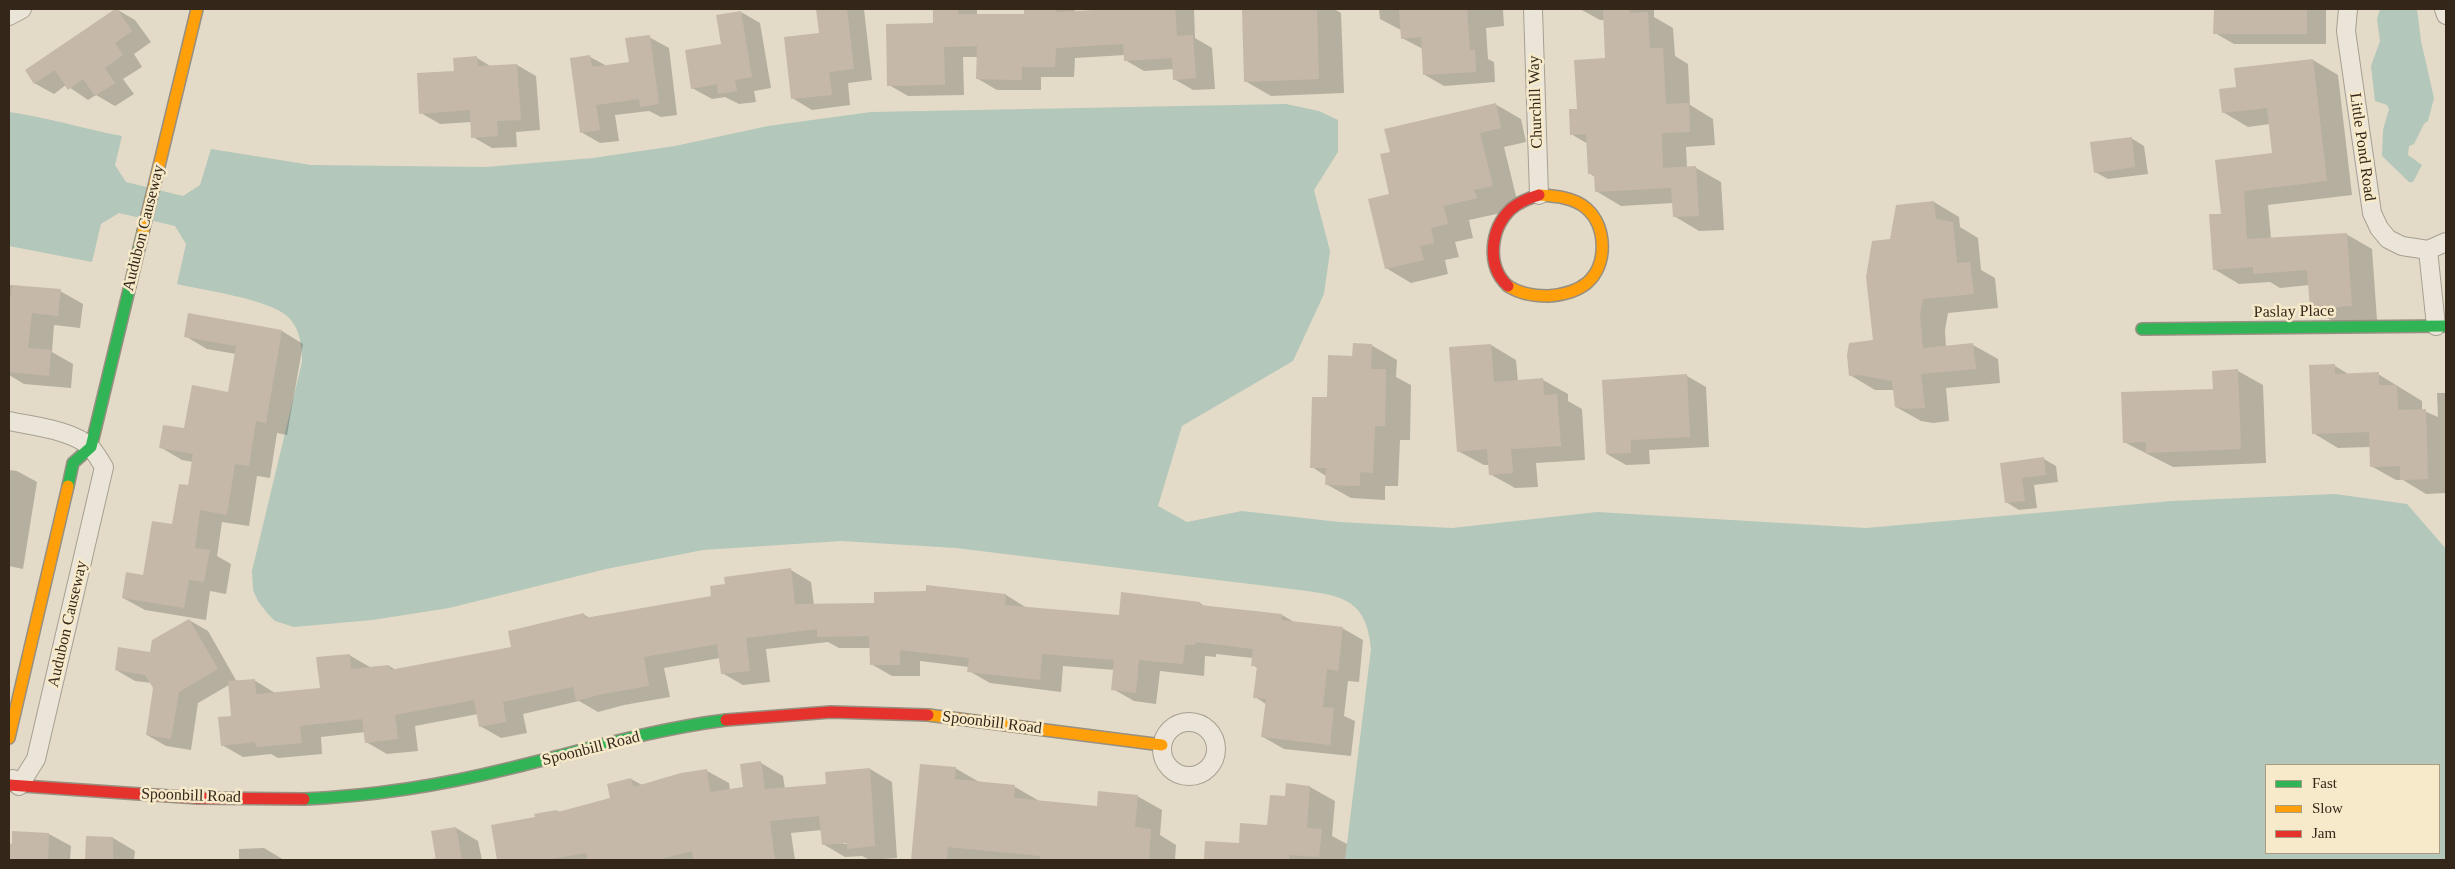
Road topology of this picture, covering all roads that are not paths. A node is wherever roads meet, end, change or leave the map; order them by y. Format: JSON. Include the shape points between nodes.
{"nodes":[{"id":1,"x":22,"y":9,"type":"edge"},
{"id":2,"x":196,"y":9,"type":"edge"},
{"id":3,"x":1533,"y":9,"type":"edge"},
{"id":4,"x":2348,"y":9,"type":"edge"},
{"id":5,"x":2444,"y":9,"type":"edge"},
{"id":6,"x":2446,"y":15,"type":"edge"},
{"id":7,"x":9,"y":16,"type":"edge"},
{"id":8,"x":1539,"y":195,"type":"junction"},
{"id":9,"x":2446,"y":242,"type":"edge"},
{"id":10,"x":2428,"y":250,"type":"junction"},
{"id":11,"x":2441,"y":326,"type":"edge"},
{"id":12,"x":2142,"y":329,"type":"dead end"},
{"id":13,"x":9,"y":421,"type":"edge"},
{"id":14,"x":91,"y":447,"type":"junction"},
{"id":15,"x":9,"y":738,"type":"edge"},
{"id":16,"x":1162,"y":745,"type":"dead end"},
{"id":17,"x":12,"y":782,"type":"edge"}],
"edges":[{"from":1,"to":7,"type":"street"},
{"from":2,"to":14,"type":"street","name":"Audubon Causeway"},
{"from":3,"to":8,"type":"street","name":"Churchill Way"},
{"from":4,"to":10,"type":"street","name":"Little Pond Road","via":[[2346,31],[2372,213],[2388,239],[2402,246]]},
{"from":5,"to":6,"type":"street"},
{"from":8,"to":8,"type":"street","via":[[1520,202],[1507,212],[1497,229],[1493,246],[1494,264],[1503,281],[1517,291],[1533,296],[1569,294],[1584,287],[1596,274],[1602,256],[1600,230],[1586,208],[1553,196]]},
{"from":9,"to":10,"type":"street"},
{"from":10,"to":11,"type":"street"},
{"from":11,"to":12,"type":"street","name":"Paslay Place"},
{"from":13,"to":14,"type":"street","via":[[50,430]]},
{"from":14,"to":15,"type":"street","name":"Audubon Causeway","via":[[73,463]]},
{"from":14,"to":17,"type":"street","name":"Audubon Causeway","via":[[104,467],[36,759]]},
{"from":16,"to":17,"type":"street","name":"Spoonbill Road","via":[[919,715],[875,712],[786,714],[706,722],[446,782],[308,798],[227,799]]}]}
